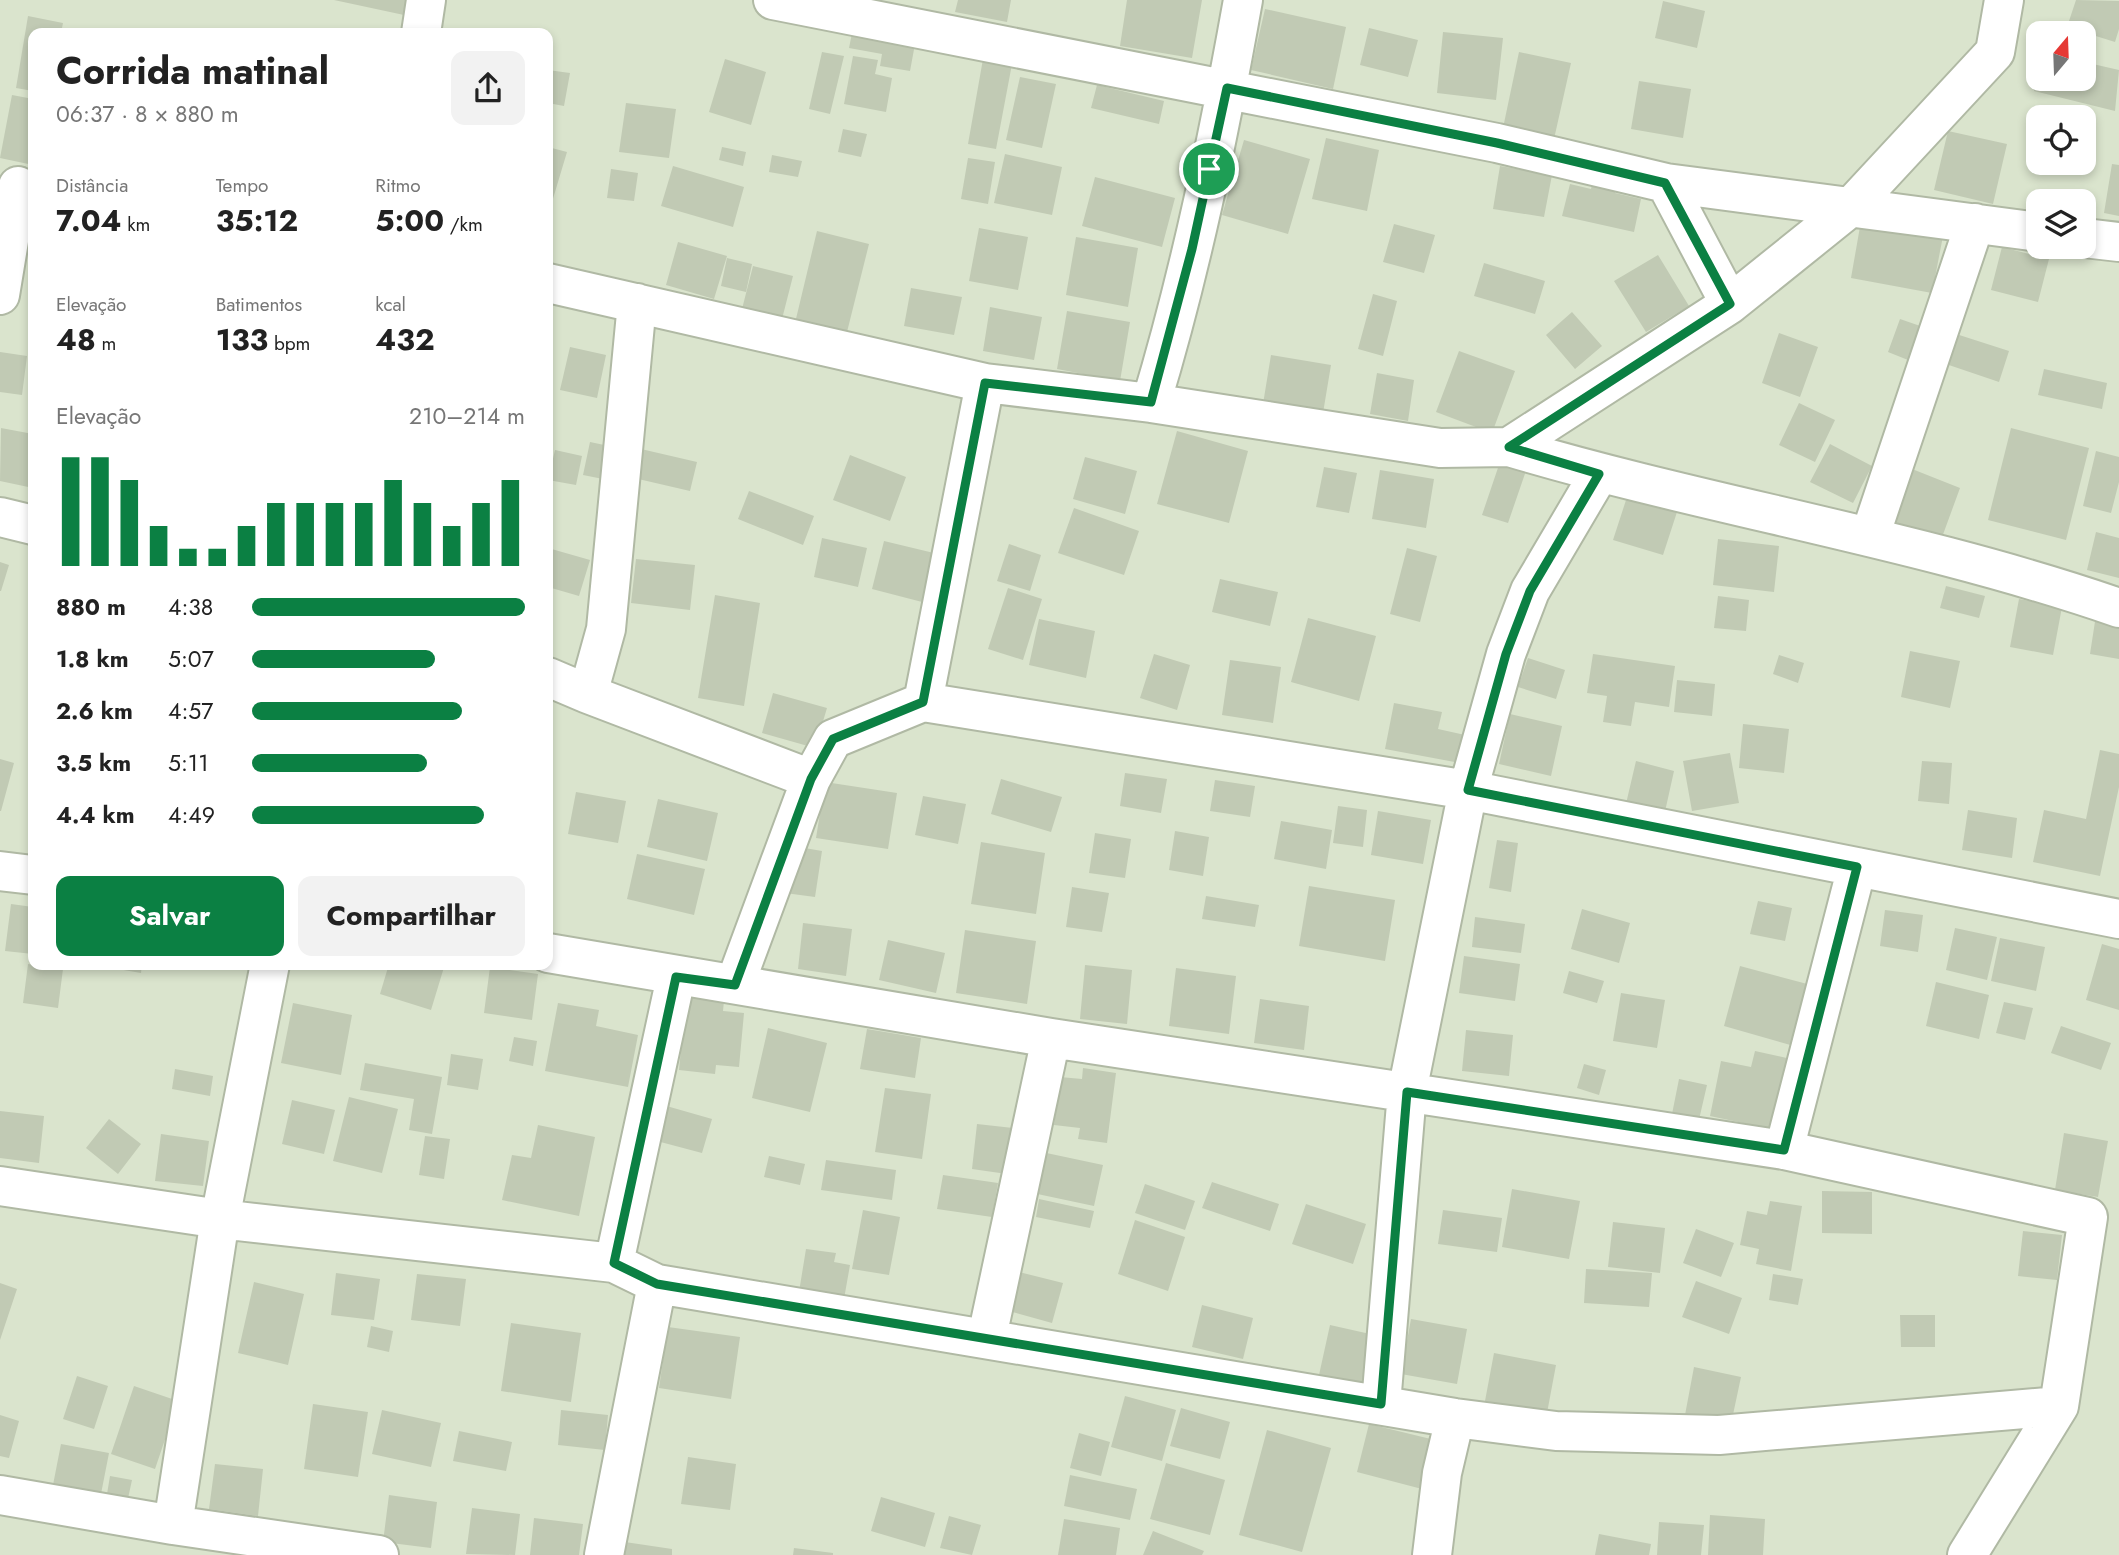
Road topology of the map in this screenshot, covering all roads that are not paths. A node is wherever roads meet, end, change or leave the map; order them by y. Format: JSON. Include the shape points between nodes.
{"nodes":[{"id":1,"x":426,"y":0,"type":"edge"},
{"id":2,"x":773,"y":0,"type":"edge"},
{"id":3,"x":1243,"y":0,"type":"edge"},
{"id":4,"x":2004,"y":0,"type":"edge"},
{"id":5,"x":422,"y":28,"type":"edge"},
{"id":6,"x":1227,"y":88,"type":"junction"},
{"id":7,"x":1665,"y":183,"type":"junction"},
{"id":8,"x":17,"y":186,"type":"edge"},
{"id":9,"x":1852,"y":206,"type":"junction"},
{"id":10,"x":1975,"y":223,"type":"junction"},
{"id":11,"x":2026,"y":230,"type":"edge"},
{"id":12,"x":2096,"y":239,"type":"edge"},
{"id":13,"x":2119,"y":242,"type":"edge"},
{"id":14,"x":553,"y":284,"type":"edge"},
{"id":15,"x":0,"y":295,"type":"edge"},
{"id":16,"x":637,"y":303,"type":"junction"},
{"id":17,"x":1730,"y":304,"type":"junction"},
{"id":18,"x":985,"y":383,"type":"junction"},
{"id":19,"x":1151,"y":402,"type":"junction"},
{"id":20,"x":1509,"y":447,"type":"junction"},
{"id":21,"x":1599,"y":474,"type":"junction"},
{"id":22,"x":0,"y":517,"type":"edge"},
{"id":23,"x":28,"y":524,"type":"edge"},
{"id":24,"x":1870,"y":536,"type":"junction"},
{"id":25,"x":2119,"y":608,"type":"edge"},
{"id":26,"x":553,"y":679,"type":"edge"},
{"id":27,"x":589,"y":694,"type":"junction"},
{"id":28,"x":923,"y":702,"type":"junction"},
{"id":29,"x":811,"y":779,"type":"junction"},
{"id":30,"x":1468,"y":790,"type":"junction"},
{"id":31,"x":1857,"y":867,"type":"junction"},
{"id":32,"x":0,"y":871,"type":"edge"},
{"id":33,"x":28,"y":874,"type":"edge"},
{"id":34,"x":2119,"y":919,"type":"edge"},
{"id":35,"x":553,"y":954,"type":"edge"},
{"id":36,"x":269,"y":970,"type":"edge"},
{"id":37,"x":676,"y":977,"type":"junction"},
{"id":38,"x":735,"y":985,"type":"junction"},
{"id":39,"x":1051,"y":1038,"type":"junction"},
{"id":40,"x":1407,"y":1092,"type":"junction"},
{"id":41,"x":1784,"y":1150,"type":"junction"},
{"id":42,"x":0,"y":1186,"type":"edge"},
{"id":43,"x":219,"y":1219,"type":"junction"},
{"id":44,"x":2104,"y":1219,"type":"edge"},
{"id":45,"x":614,"y":1263,"type":"junction"},
{"id":46,"x":657,"y":1284,"type":"junction"},
{"id":47,"x":987,"y":1337,"type":"junction"},
{"id":48,"x":1381,"y":1404,"type":"junction"},
{"id":49,"x":2059,"y":1406,"type":"junction"},
{"id":50,"x":1455,"y":1418,"type":"junction"},
{"id":51,"x":0,"y":1495,"type":"edge"},
{"id":52,"x":173,"y":1525,"type":"junction"},
{"id":53,"x":225,"y":1544,"type":"edge"},
{"id":54,"x":379,"y":1555,"type":"edge"},
{"id":55,"x":604,"y":1555,"type":"edge"},
{"id":56,"x":1432,"y":1555,"type":"edge"},
{"id":57,"x":1967,"y":1555,"type":"edge"}],
"edges":[{"from":1,"to":5,"type":"street"},
{"from":2,"to":6,"type":"street"},
{"from":3,"to":6,"type":"street"},
{"from":4,"to":9,"type":"street","via":[[1995,52]]},
{"from":6,"to":7,"type":"street"},
{"from":6,"to":19,"type":"street","via":[[1192,249]]},
{"from":7,"to":9,"type":"street"},
{"from":7,"to":17,"type":"street"},
{"from":8,"to":15,"type":"street"},
{"from":9,"to":10,"type":"street"},
{"from":9,"to":17,"type":"street"},
{"from":10,"to":11,"type":"street"},
{"from":10,"to":24,"type":"street"},
{"from":12,"to":13,"type":"street"},
{"from":14,"to":16,"type":"street"},
{"from":16,"to":18,"type":"street"},
{"from":16,"to":27,"type":"street","via":[[606,629]]},
{"from":17,"to":20,"type":"street"},
{"from":18,"to":19,"type":"street"},
{"from":18,"to":28,"type":"street"},
{"from":19,"to":20,"type":"street","via":[[1440,448]]},
{"from":20,"to":21,"type":"street"},
{"from":21,"to":24,"type":"street"},
{"from":21,"to":30,"type":"street","via":[[1530,591],[1506,654]]},
{"from":22,"to":23,"type":"street"},
{"from":24,"to":25,"type":"street"},
{"from":26,"to":27,"type":"street"},
{"from":27,"to":29,"type":"street"},
{"from":28,"to":29,"type":"street","via":[[833,739]]},
{"from":28,"to":30,"type":"street"},
{"from":29,"to":38,"type":"street"},
{"from":30,"to":31,"type":"street"},
{"from":30,"to":40,"type":"street"},
{"from":31,"to":34,"type":"street"},
{"from":31,"to":41,"type":"street"},
{"from":32,"to":33,"type":"street"},
{"from":35,"to":37,"type":"street"},
{"from":36,"to":43,"type":"street"},
{"from":37,"to":38,"type":"street"},
{"from":37,"to":45,"type":"street"},
{"from":38,"to":39,"type":"street"},
{"from":39,"to":40,"type":"street"},
{"from":39,"to":47,"type":"street"},
{"from":40,"to":41,"type":"street"},
{"from":40,"to":48,"type":"street"},
{"from":41,"to":44,"type":"street"},
{"from":42,"to":43,"type":"street"},
{"from":43,"to":45,"type":"street"},
{"from":43,"to":52,"type":"street"},
{"from":44,"to":49,"type":"street"},
{"from":45,"to":46,"type":"street"},
{"from":46,"to":47,"type":"street"},
{"from":46,"to":55,"type":"street"},
{"from":47,"to":48,"type":"street"},
{"from":48,"to":50,"type":"street"},
{"from":49,"to":50,"type":"street","via":[[1719,1435],[1556,1431]]},
{"from":49,"to":57,"type":"street"},
{"from":50,"to":56,"type":"street","via":[[1442,1473]]},
{"from":51,"to":52,"type":"street"},
{"from":52,"to":53,"type":"street"},
{"from":53,"to":54,"type":"street"}]}
